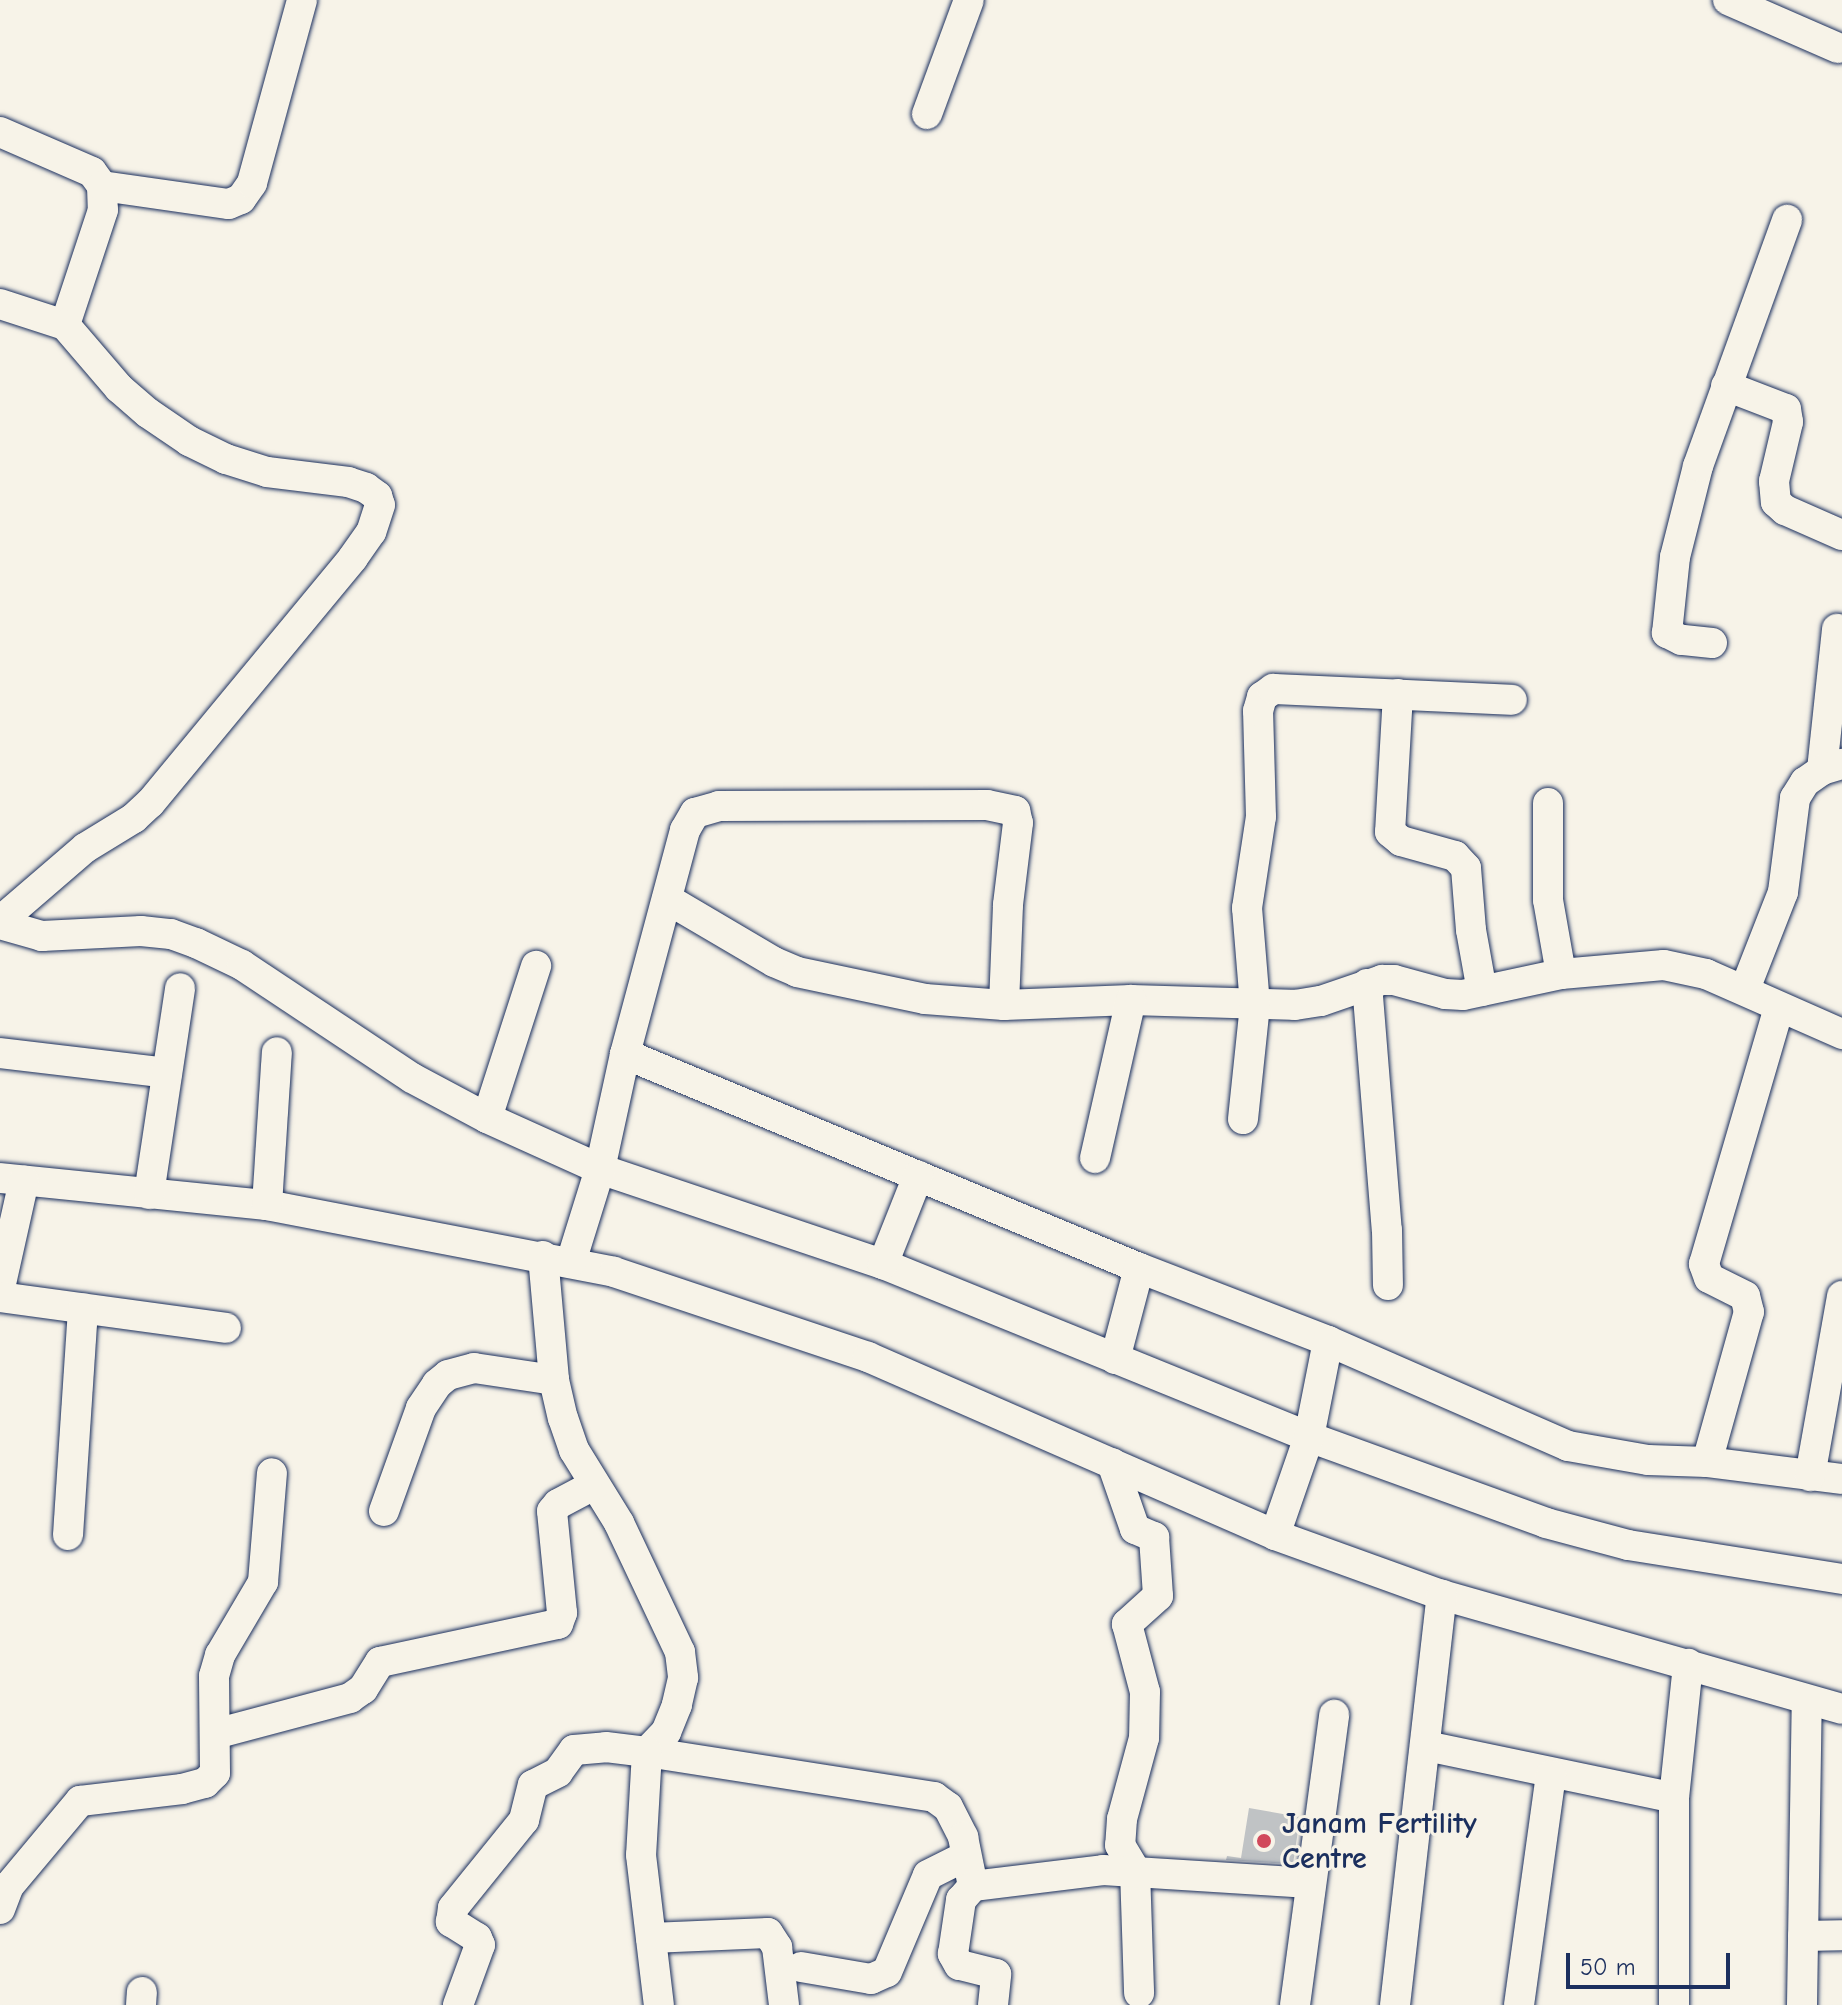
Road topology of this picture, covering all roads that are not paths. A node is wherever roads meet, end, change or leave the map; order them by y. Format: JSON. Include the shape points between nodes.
{"nodes":[{"id":1,"x":302,"y":0,"type":"edge"},
{"id":2,"x":969,"y":0,"type":"edge"},
{"id":3,"x":1728,"y":0,"type":"edge"},
{"id":4,"x":1838,"y":48,"type":"dead end"},
{"id":5,"x":927,"y":114,"type":"dead end"},
{"id":6,"x":0,"y":132,"type":"edge"},
{"id":7,"x":102,"y":186,"type":"junction"},
{"id":8,"x":1787,"y":220,"type":"dead end"},
{"id":9,"x":0,"y":304,"type":"edge"},
{"id":10,"x":65,"y":325,"type":"junction"},
{"id":11,"x":1726,"y":386,"type":"junction"},
{"id":12,"x":1842,"y":535,"type":"edge"},
{"id":13,"x":1837,"y":629,"type":"dead end"},
{"id":14,"x":1712,"y":643,"type":"dead end"},
{"id":15,"x":1398,"y":694,"type":"junction"},
{"id":16,"x":1512,"y":700,"type":"dead end"},
{"id":17,"x":1832,"y":767,"type":"edge"},
{"id":18,"x":1548,"y":803,"type":"dead end"},
{"id":19,"x":667,"y":899,"type":"junction"},
{"id":20,"x":0,"y":923,"type":"edge"},
{"id":21,"x":536,"y":966,"type":"dead end"},
{"id":22,"x":1561,"y":974,"type":"junction"},
{"id":23,"x":1367,"y":984,"type":"junction"},
{"id":24,"x":180,"y":988,"type":"dead end"},
{"id":25,"x":1745,"y":989,"type":"junction"},
{"id":26,"x":1482,"y":991,"type":"junction"},
{"id":27,"x":1131,"y":1000,"type":"junction"},
{"id":28,"x":1004,"y":1005,"type":"junction"},
{"id":29,"x":1255,"y":1005,"type":"junction"},
{"id":30,"x":1779,"y":1008,"type":"junction"},
{"id":31,"x":1842,"y":1034,"type":"edge"},
{"id":32,"x":277,"y":1052,"type":"dead end"},
{"id":33,"x":0,"y":1053,"type":"edge"},
{"id":34,"x":625,"y":1054,"type":"junction"},
{"id":35,"x":167,"y":1073,"type":"junction"},
{"id":36,"x":487,"y":1118,"type":"junction"},
{"id":37,"x":1243,"y":1119,"type":"dead end"},
{"id":38,"x":1095,"y":1158,"type":"dead end"},
{"id":39,"x":600,"y":1169,"type":"junction"},
{"id":40,"x":918,"y":1176,"type":"junction"},
{"id":41,"x":12,"y":1179,"type":"edge"},
{"id":42,"x":149,"y":1194,"type":"junction"},
{"id":43,"x":267,"y":1205,"type":"junction"},
{"id":44,"x":557,"y":1259,"type":"junction"},
{"id":45,"x":883,"y":1264,"type":"junction"},
{"id":46,"x":1139,"y":1268,"type":"junction"},
{"id":47,"x":1388,"y":1285,"type":"dead end"},
{"id":48,"x":0,"y":1288,"type":"edge"},
{"id":49,"x":1842,"y":1296,"type":"edge"},
{"id":50,"x":0,"y":1297,"type":"edge"},
{"id":51,"x":83,"y":1308,"type":"junction"},
{"id":52,"x":226,"y":1328,"type":"dead end"},
{"id":53,"x":1328,"y":1341,"type":"junction"},
{"id":54,"x":1115,"y":1359,"type":"junction"},
{"id":55,"x":554,"y":1380,"type":"junction"},
{"id":56,"x":1309,"y":1437,"type":"junction"},
{"id":57,"x":1707,"y":1462,"type":"junction"},
{"id":58,"x":1112,"y":1463,"type":"junction"},
{"id":59,"x":272,"y":1473,"type":"dead end"},
{"id":60,"x":1810,"y":1476,"type":"junction"},
{"id":61,"x":1842,"y":1479,"type":"edge"},
{"id":62,"x":593,"y":1485,"type":"junction"},
{"id":63,"x":384,"y":1511,"type":"dead end"},
{"id":64,"x":68,"y":1535,"type":"dead end"},
{"id":65,"x":1275,"y":1535,"type":"junction"},
{"id":66,"x":1842,"y":1579,"type":"edge"},
{"id":67,"x":1442,"y":1595,"type":"junction"},
{"id":68,"x":1688,"y":1664,"type":"junction"},
{"id":69,"x":1807,"y":1702,"type":"junction"},
{"id":70,"x":1842,"y":1709,"type":"edge"},
{"id":71,"x":1334,"y":1715,"type":"dead end"},
{"id":72,"x":215,"y":1734,"type":"junction"},
{"id":73,"x":1426,"y":1746,"type":"junction"},
{"id":74,"x":647,"y":1752,"type":"junction"},
{"id":75,"x":1551,"y":1775,"type":"junction"},
{"id":76,"x":1674,"y":1798,"type":"junction"},
{"id":77,"x":966,"y":1856,"type":"junction"},
{"id":78,"x":1135,"y":1870,"type":"junction"},
{"id":79,"x":1310,"y":1883,"type":"junction"},
{"id":80,"x":973,"y":1886,"type":"junction"},
{"id":81,"x":0,"y":1909,"type":"edge"},
{"id":82,"x":1842,"y":1935,"type":"edge"},
{"id":83,"x":1803,"y":1936,"type":"junction"},
{"id":84,"x":651,"y":1938,"type":"junction"},
{"id":85,"x":801,"y":1967,"type":"dead end"},
{"id":86,"x":1139,"y":1993,"type":"dead end"},
{"id":87,"x":458,"y":2005,"type":"edge"},
{"id":88,"x":659,"y":2005,"type":"edge"},
{"id":89,"x":784,"y":2005,"type":"edge"},
{"id":90,"x":993,"y":2005,"type":"edge"},
{"id":91,"x":1295,"y":2005,"type":"edge"},
{"id":92,"x":1395,"y":2005,"type":"edge"},
{"id":93,"x":1519,"y":2005,"type":"edge"},
{"id":94,"x":1674,"y":2005,"type":"edge"},
{"id":95,"x":1802,"y":2005,"type":"edge"}],
"edges":[{"from":1,"to":7,"type":"street","via":[[252,183],[241,199],[229,204]]},
{"from":2,"to":5,"type":"street"},
{"from":3,"to":4,"type":"street"},
{"from":6,"to":7,"type":"street","via":[[92,172]]},
{"from":7,"to":10,"type":"street","via":[[103,210]]},
{"from":8,"to":11,"type":"street"},
{"from":9,"to":10,"type":"street"},
{"from":10,"to":20,"type":"street","via":[[119,388],[189,441],[267,472],[357,485],[377,496],[380,505],[371,532],[353,558],[150,803],[85,848]]},
{"from":11,"to":12,"type":"street","via":[[1786,409],[1788,422],[1774,481],[1776,502]]},
{"from":11,"to":14,"type":"street","via":[[1685,512],[1666,624],[1673,637]]},
{"from":13,"to":17,"type":"street"},
{"from":15,"to":16,"type":"street"},
{"from":15,"to":26,"type":"street","via":[[1390,832],[1401,841],[1455,856],[1466,868]]},
{"from":15,"to":29,"type":"street","via":[[1273,689],[1262,697],[1261,817],[1247,898]]},
{"from":17,"to":25,"type":"street","via":[[1805,782],[1795,798],[1783,892]]},
{"from":18,"to":22,"type":"street","via":[[1548,900]]},
{"from":19,"to":28,"type":"street","via":[[797,972],[925,999]]},
{"from":19,"to":28,"type":"street","via":[[685,830],[695,813],[706,809],[1005,807],[1015,811],[1018,823]]},
{"from":19,"to":34,"type":"street"},
{"from":20,"to":36,"type":"street","via":[[42,936],[141,931],[196,943],[242,965],[412,1078]]},
{"from":21,"to":36,"type":"street"},
{"from":22,"to":25,"type":"street","via":[[1664,965]]},
{"from":22,"to":26,"type":"street"},
{"from":23,"to":26,"type":"street","via":[[1394,980],[1445,994]]},
{"from":23,"to":29,"type":"street","via":[[1321,1001]]},
{"from":23,"to":47,"type":"street"},
{"from":24,"to":35,"type":"street"},
{"from":25,"to":30,"type":"street"},
{"from":27,"to":28,"type":"street"},
{"from":27,"to":29,"type":"street"},
{"from":27,"to":38,"type":"street"},
{"from":29,"to":37,"type":"street"},
{"from":30,"to":31,"type":"street"},
{"from":30,"to":57,"type":"street","via":[[1704,1264],[1709,1278],[1745,1296],[1749,1312]]},
{"from":32,"to":43,"type":"street"},
{"from":33,"to":35,"type":"street"},
{"from":34,"to":39,"type":"street"},
{"from":34,"to":40,"type":"street"},
{"from":35,"to":42,"type":"street"},
{"from":36,"to":39,"type":"street"},
{"from":39,"to":44,"type":"street","via":[[587,1212]]},
{"from":39,"to":45,"type":"street"},
{"from":40,"to":45,"type":"street"},
{"from":40,"to":46,"type":"street"},
{"from":41,"to":42,"type":"street"},
{"from":41,"to":48,"type":"street"},
{"from":42,"to":43,"type":"street"},
{"from":43,"to":44,"type":"street"},
{"from":44,"to":55,"type":"street"},
{"from":44,"to":58,"type":"street","via":[[677,1291],[868,1357]]},
{"from":45,"to":54,"type":"street"},
{"from":46,"to":53,"type":"street"},
{"from":46,"to":54,"type":"street"},
{"from":49,"to":60,"type":"street"},
{"from":50,"to":51,"type":"street"},
{"from":51,"to":52,"type":"street"},
{"from":51,"to":64,"type":"street"},
{"from":53,"to":56,"type":"street"},
{"from":53,"to":57,"type":"street","via":[[1568,1446],[1648,1460]]},
{"from":54,"to":56,"type":"street"},
{"from":55,"to":62,"type":"street","via":[[574,1450]]},
{"from":55,"to":63,"type":"street","via":[[474,1368],[448,1375],[421,1408]]},
{"from":56,"to":65,"type":"street"},
{"from":56,"to":66,"type":"street","via":[[1518,1513],[1628,1545]]},
{"from":57,"to":60,"type":"street"},
{"from":58,"to":65,"type":"street"},
{"from":58,"to":78,"type":"street","via":[[1135,1529],[1154,1537],[1158,1596],[1127,1624],[1145,1692],[1144,1738],[1120,1845]]},
{"from":59,"to":72,"type":"street","via":[[266,1571],[216,1665]]},
{"from":60,"to":61,"type":"street"},
{"from":62,"to":72,"type":"street","via":[[552,1511],[562,1613],[558,1624],[380,1662],[363,1689],[350,1698]]},
{"from":62,"to":74,"type":"street","via":[[619,1523],[680,1652],[683,1678],[677,1705],[666,1732]]},
{"from":65,"to":67,"type":"street"},
{"from":67,"to":68,"type":"street"},
{"from":67,"to":73,"type":"street"},
{"from":68,"to":69,"type":"street"},
{"from":68,"to":76,"type":"street"},
{"from":69,"to":70,"type":"street"},
{"from":69,"to":83,"type":"street"},
{"from":71,"to":79,"type":"street"},
{"from":72,"to":81,"type":"street","via":[[215,1773],[205,1783],[90,1797],[73,1805],[9,1886]]},
{"from":73,"to":75,"type":"street"},
{"from":73,"to":92,"type":"street"},
{"from":74,"to":77,"type":"street","via":[[934,1797],[948,1807]]},
{"from":74,"to":84,"type":"street","via":[[640,1831]]},
{"from":74,"to":87,"type":"street","via":[[581,1747],[554,1775],[533,1785],[524,1820],[450,1913],[451,1922],[480,1945]]},
{"from":75,"to":76,"type":"street"},
{"from":75,"to":93,"type":"street"},
{"from":76,"to":94,"type":"street"},
{"from":77,"to":80,"type":"street"},
{"from":77,"to":85,"type":"street","via":[[928,1875],[887,1972],[871,1979]]},
{"from":78,"to":79,"type":"street"},
{"from":78,"to":80,"type":"street"},
{"from":78,"to":86,"type":"street"},
{"from":79,"to":91,"type":"street"},
{"from":80,"to":90,"type":"street","via":[[961,1900],[953,1954],[959,1965],[996,1974]]},
{"from":82,"to":83,"type":"street"},
{"from":83,"to":95,"type":"street"},
{"from":84,"to":88,"type":"street"},
{"from":84,"to":89,"type":"street","via":[[768,1933],[777,1947]]}]}
